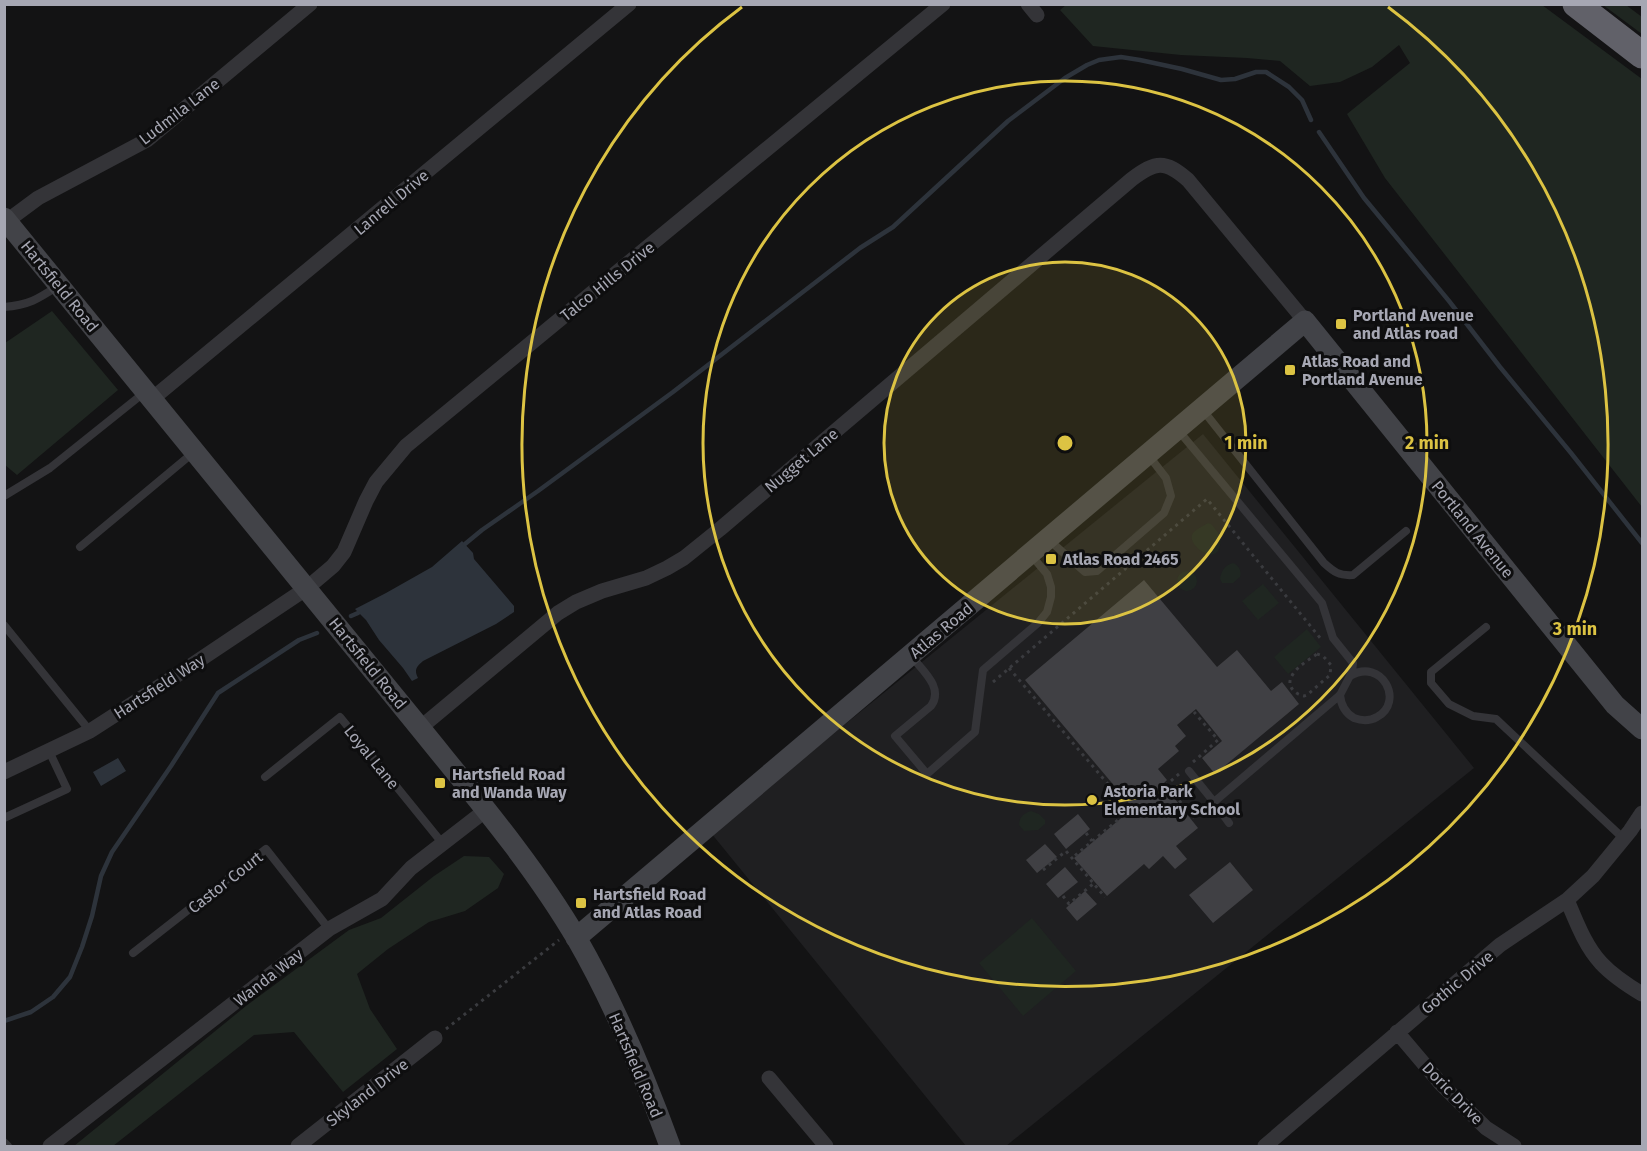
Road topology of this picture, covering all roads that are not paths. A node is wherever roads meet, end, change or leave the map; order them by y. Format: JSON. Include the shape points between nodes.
{"nodes":[{"id":1,"x":310,"y":4,"type":"edge"},
{"id":2,"x":629,"y":4,"type":"edge"},
{"id":3,"x":943,"y":4,"type":"edge"},
{"id":4,"x":1576,"y":4,"type":"edge"},
{"id":5,"x":1642,"y":55,"type":"edge"},
{"id":6,"x":1164,"y":165,"type":"joint"},
{"id":7,"x":6,"y":219,"type":"edge"},
{"id":8,"x":59,"y":285,"type":"junction"},
{"id":9,"x":4,"y":307,"type":"edge"},
{"id":10,"x":1305,"y":321,"type":"junction"},
{"id":11,"x":149,"y":395,"type":"junction"},
{"id":12,"x":1202,"y":409,"type":"junction"},
{"id":13,"x":1178,"y":429,"type":"junction"},
{"id":14,"x":195,"y":451,"type":"junction"},
{"id":15,"x":1147,"y":455,"type":"junction"},
{"id":16,"x":4,"y":496,"type":"edge"},
{"id":17,"x":1406,"y":531,"type":"dead end"},
{"id":18,"x":1048,"y":539,"type":"junction"},
{"id":19,"x":80,"y":547,"type":"dead end"},
{"id":20,"x":1030,"y":554,"type":"junction"},
{"id":21,"x":307,"y":588,"type":"junction"},
{"id":22,"x":4,"y":625,"type":"edge"},
{"id":23,"x":1486,"y":627,"type":"dead end"},
{"id":24,"x":910,"y":655,"type":"junction"},
{"id":25,"x":1350,"y":676,"type":"junction"},
{"id":26,"x":1340,"y":695,"type":"junction"},
{"id":27,"x":420,"y":728,"type":"junction"},
{"id":28,"x":1642,"y":729,"type":"edge"},
{"id":29,"x":90,"y":731,"type":"junction"},
{"id":30,"x":50,"y":751,"type":"junction"},
{"id":31,"x":1189,"y":771,"type":"dead end"},
{"id":32,"x":4,"y":772,"type":"edge"},
{"id":33,"x":265,"y":777,"type":"dead end"},
{"id":34,"x":1214,"y":802,"type":"junction"},
{"id":35,"x":486,"y":810,"type":"junction"},
{"id":36,"x":1642,"y":813,"type":"edge"},
{"id":37,"x":4,"y":818,"type":"edge"},
{"id":38,"x":1228,"y":823,"type":"dead end"},
{"id":39,"x":1624,"y":839,"type":"junction"},
{"id":40,"x":443,"y":844,"type":"junction"},
{"id":41,"x":1567,"y":900,"type":"junction"},
{"id":42,"x":329,"y":929,"type":"junction"},
{"id":43,"x":574,"y":934,"type":"junction"},
{"id":44,"x":133,"y":953,"type":"dead end"},
{"id":45,"x":1642,"y":994,"type":"edge"},
{"id":46,"x":1397,"y":1032,"type":"junction"},
{"id":47,"x":435,"y":1038,"type":"road end"},
{"id":48,"x":769,"y":1078,"type":"dead end"},
{"id":49,"x":4,"y":1142,"type":"edge"},
{"id":50,"x":8,"y":1146,"type":"edge"},
{"id":51,"x":50,"y":1146,"type":"edge"},
{"id":52,"x":298,"y":1146,"type":"edge"},
{"id":53,"x":670,"y":1146,"type":"edge"},
{"id":54,"x":826,"y":1146,"type":"edge"},
{"id":55,"x":1264,"y":1146,"type":"edge"},
{"id":56,"x":1514,"y":1146,"type":"edge"}],
"edges":[{"from":1,"to":7,"type":"street","name":"Ludmila Lane","via":[[147,140]]},
{"from":2,"to":11,"type":"street","name":"Lanrell Drive"},
{"from":3,"to":21,"type":"street","name":"Talco Hills Drive","via":[[406,446],[376,482],[344,552]]},
{"from":4,"to":5,"type":"highway"},
{"from":6,"to":10,"type":"street","name":"Portland Avenue","via":[[1188,180]]},
{"from":6,"to":27,"type":"street","name":"Nugget Lane","via":[[1145,169],[1132,179],[684,558],[646,578],[602,591],[558,613]]},
{"from":7,"to":8,"type":"street","name":"Hartsfield Road"},
{"from":8,"to":9,"type":"lane","via":[[22,306]]},
{"from":8,"to":11,"type":"street","name":"Hartsfield Road"},
{"from":10,"to":12,"type":"street","name":"Atlas Road"},
{"from":10,"to":28,"type":"street","name":"Portland Avenue","via":[[1616,705]]},
{"from":11,"to":14,"type":"street","name":"Hartsfield Road"},
{"from":11,"to":16,"type":"lane","via":[[50,468]]},
{"from":12,"to":13,"type":"street","name":"Atlas Road"},
{"from":12,"to":17,"type":"lane","via":[[1332,571],[1343,576],[1353,574]]},
{"from":13,"to":15,"type":"street","name":"Atlas Road"},
{"from":13,"to":25,"type":"lane","via":[[1322,603],[1333,638],[1353,663]]},
{"from":14,"to":19,"type":"lane"},
{"from":14,"to":21,"type":"street","name":"Hartsfield Road"},
{"from":15,"to":18,"type":"street","name":"Atlas Road"},
{"from":15,"to":18,"type":"lane","via":[[1166,478],[1171,495],[1164,513],[1106,564],[1097,571],[1085,572]]},
{"from":18,"to":20,"type":"street","name":"Atlas Road"},
{"from":20,"to":24,"type":"street","name":"Atlas Road"},
{"from":20,"to":24,"type":"lane","via":[[1047,574],[1051,587],[1047,612],[983,670],[975,732],[927,774],[895,736],[935,700],[931,681]]},
{"from":21,"to":27,"type":"street","name":"Hartsfield Road"},
{"from":21,"to":29,"type":"street","name":"Hartsfield Way"},
{"from":22,"to":29,"type":"lane"},
{"from":23,"to":39,"type":"lane","via":[[1431,672],[1431,684],[1449,704],[1473,716],[1497,719]]},
{"from":24,"to":43,"type":"street","name":"Atlas Road"},
{"from":25,"to":26,"type":"lane"},
{"from":25,"to":26,"type":"lane","via":[[1365,670],[1381,676],[1389,691],[1387,707],[1374,718],[1357,719],[1344,708]]},
{"from":26,"to":34,"type":"lane"},
{"from":27,"to":35,"type":"street","name":"Hartsfield Road"},
{"from":29,"to":30,"type":"street","name":"Hartsfield Way"},
{"from":30,"to":32,"type":"street","name":"Hartsfield Way"},
{"from":30,"to":37,"type":"lane","via":[[67,789]]},
{"from":31,"to":34,"type":"lane"},
{"from":33,"to":40,"type":"lane","name":"Loyal Lane","via":[[340,717]]},
{"from":34,"to":38,"type":"lane"},
{"from":35,"to":40,"type":"street","name":"Wanda Way"},
{"from":35,"to":43,"type":"street","name":"Hartsfield Road"},
{"from":36,"to":39,"type":"street","name":"Gothic Drive"},
{"from":39,"to":41,"type":"street","name":"Gothic Drive"},
{"from":40,"to":42,"type":"street","name":"Wanda Way","via":[[411,868],[382,899]]},
{"from":41,"to":45,"type":"street","via":[[1599,961]]},
{"from":41,"to":46,"type":"street","name":"Gothic Drive","via":[[1500,945]]},
{"from":42,"to":44,"type":"lane","name":"Castor Court","via":[[266,849]]},
{"from":42,"to":51,"type":"street","name":"Wanda Way"},
{"from":43,"to":53,"type":"street","name":"Hartsfield Road","via":[[647,1083]]},
{"from":46,"to":55,"type":"street","name":"Gothic Drive"},
{"from":46,"to":56,"type":"street","name":"Doric Drive","via":[[1441,1084],[1486,1128]]},
{"from":47,"to":52,"type":"street","name":"Skyland Drive"},
{"from":48,"to":54,"type":"street"},
{"from":49,"to":50,"type":"lane"}]}
